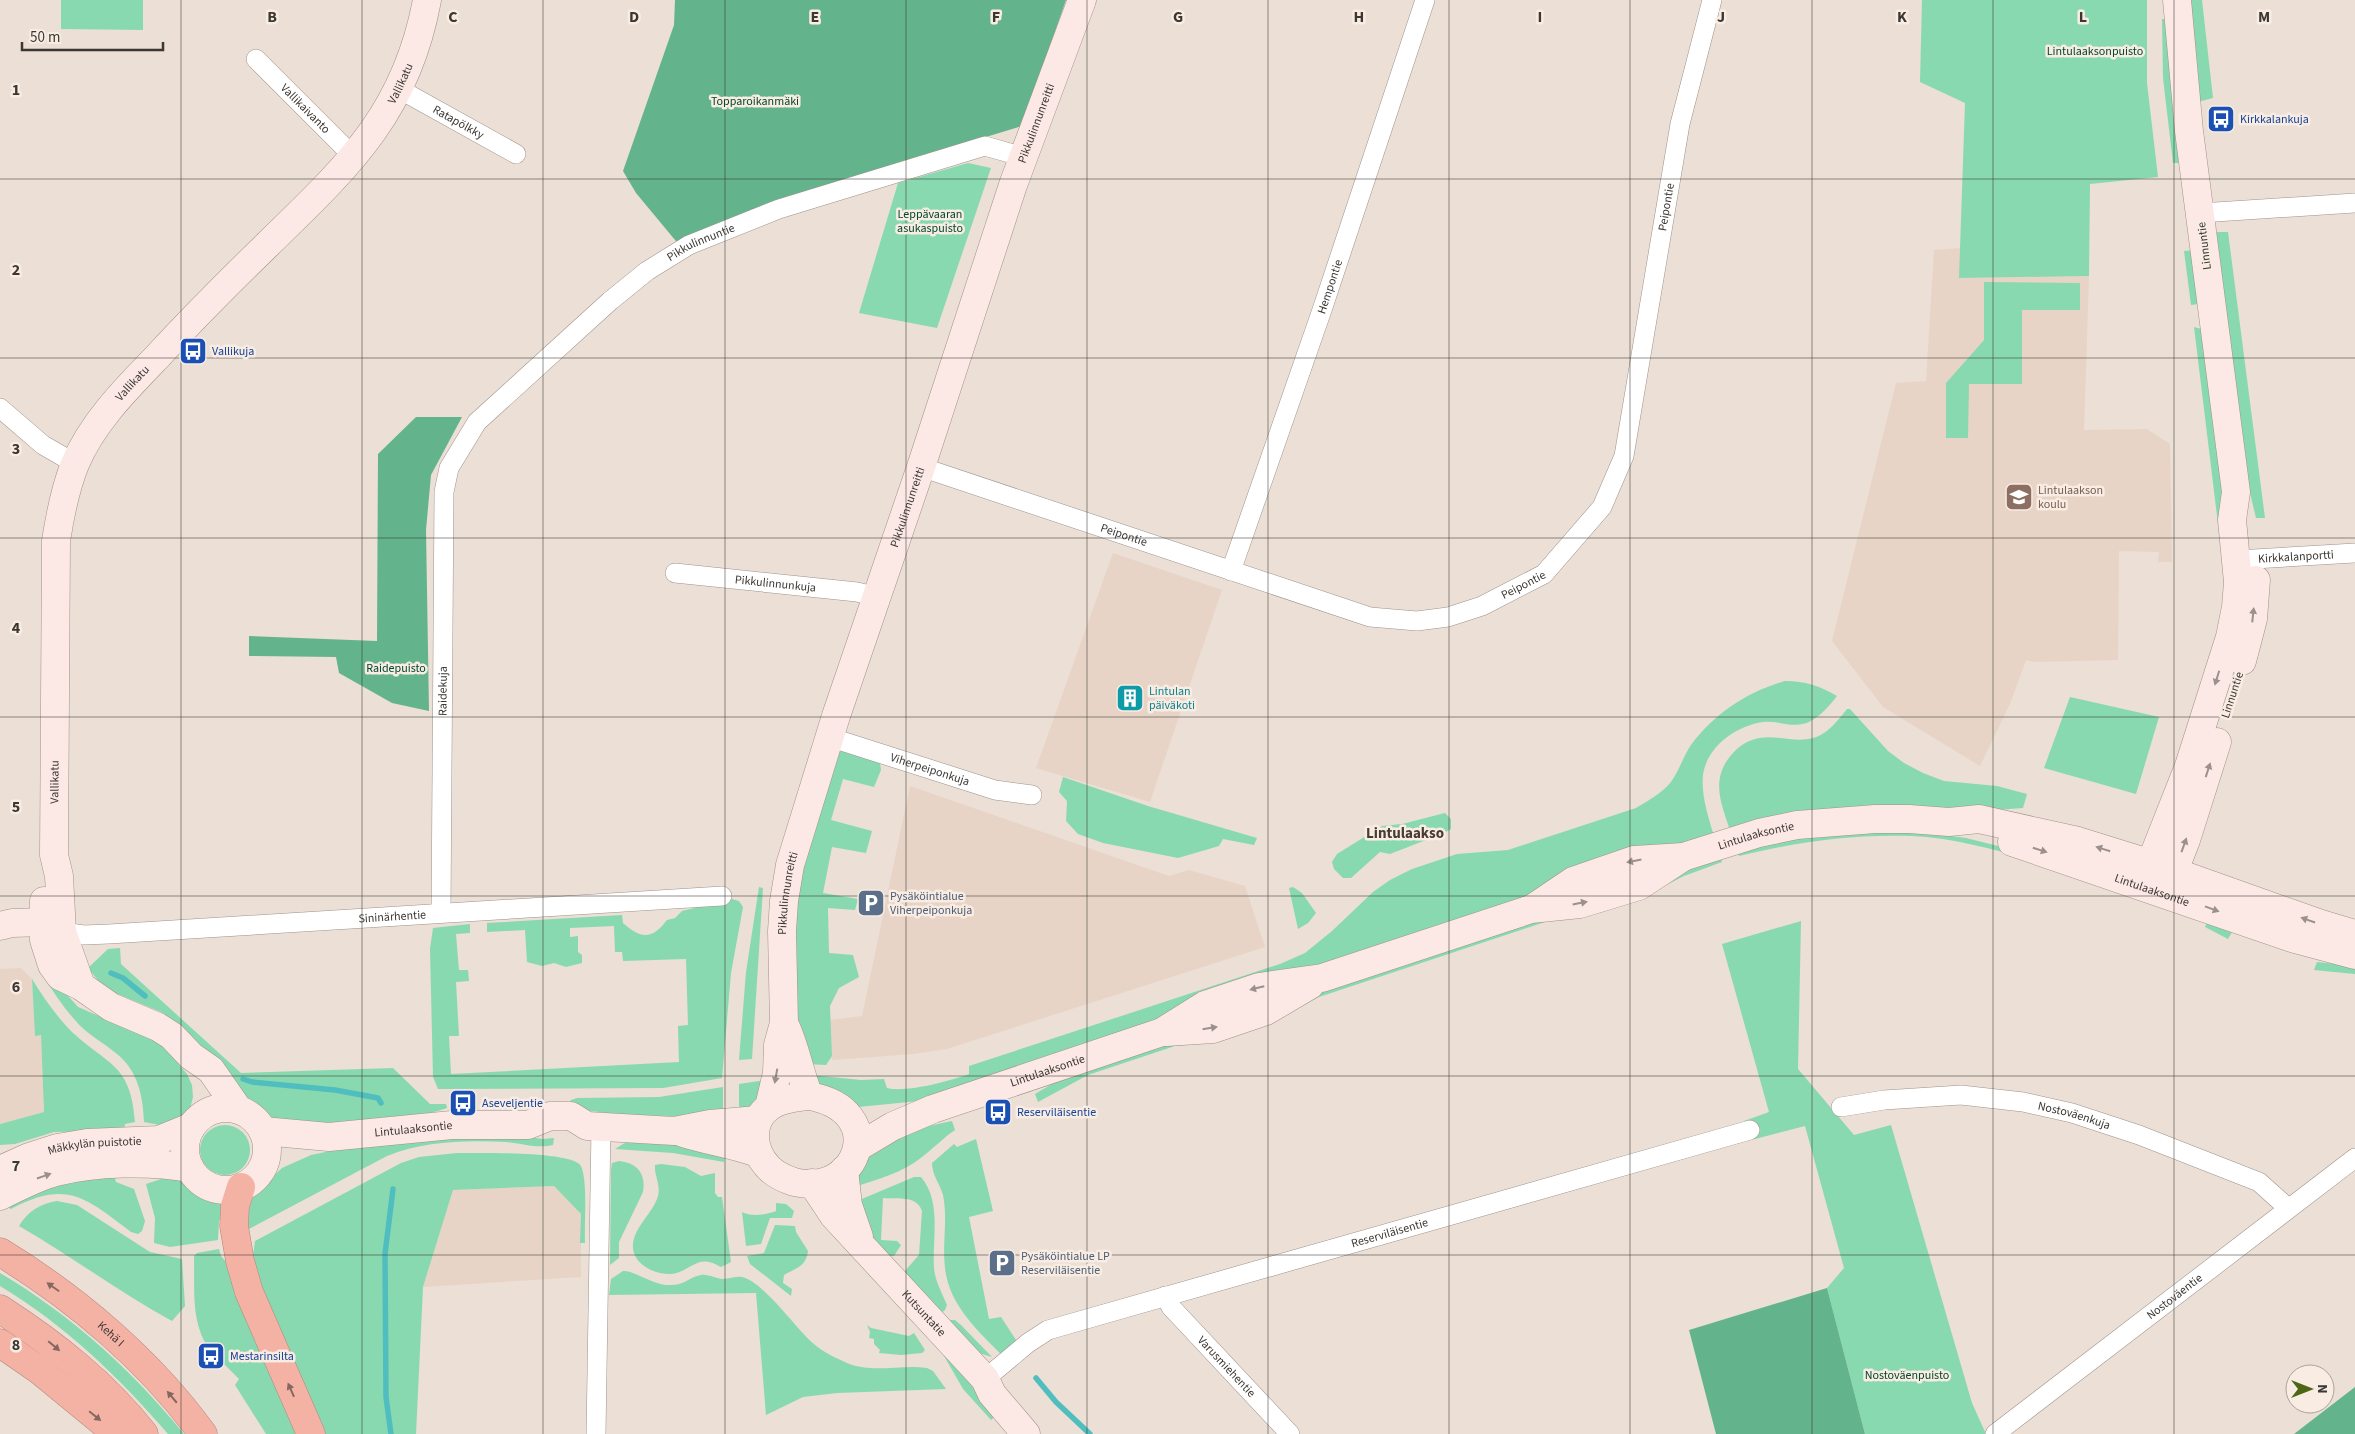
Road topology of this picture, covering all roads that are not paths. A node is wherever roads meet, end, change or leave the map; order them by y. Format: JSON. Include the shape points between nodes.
{"nodes":[{"id":1,"x":427,"y":0,"type":"edge"},
{"id":2,"x":1082,"y":0,"type":"edge"},
{"id":3,"x":1425,"y":0,"type":"edge"},
{"id":4,"x":1712,"y":0,"type":"edge"},
{"id":5,"x":2176,"y":0,"type":"edge"},
{"id":6,"x":256,"y":59,"type":"dead end"},
{"id":7,"x":399,"y":89,"type":"junction"},
{"id":8,"x":516,"y":154,"type":"dead end"},
{"id":9,"x":354,"y":157,"type":"junction"},
{"id":10,"x":1024,"y":157,"type":"junction"},
{"id":11,"x":2355,"y":203,"type":"edge"},
{"id":12,"x":2200,"y":213,"type":"junction"},
{"id":13,"x":0,"y":408,"type":"edge"},
{"id":14,"x":76,"y":464,"type":"junction"},
{"id":15,"x":921,"y":467,"type":"junction"},
{"id":16,"x":450,"y":468,"type":"joint"},
{"id":17,"x":2355,"y":553,"type":"edge"},
{"id":18,"x":2246,"y":559,"type":"junction"},
{"id":19,"x":1231,"y":571,"type":"junction"},
{"id":20,"x":675,"y":573,"type":"dead end"},
{"id":21,"x":877,"y":596,"type":"junction"},
{"id":22,"x":829,"y":737,"type":"junction"},
{"id":23,"x":1032,"y":795,"type":"dead end"},
{"id":24,"x":2158,"y":879,"type":"junction"},
{"id":25,"x":722,"y":896,"type":"dead end"},
{"id":26,"x":441,"y":913,"type":"junction"},
{"id":27,"x":0,"y":926,"type":"edge"},
{"id":28,"x":50,"y":932,"type":"junction"},
{"id":29,"x":2355,"y":934,"type":"edge"},
{"id":30,"x":0,"y":941,"type":"edge"},
{"id":31,"x":2355,"y":955,"type":"edge"},
{"id":32,"x":784,"y":1023,"type":"junction"},
{"id":33,"x":191,"y":1056,"type":"junction"},
{"id":34,"x":809,"y":1096,"type":"junction"},
{"id":35,"x":1841,"y":1106,"type":"dead end"},
{"id":36,"x":932,"y":1109,"type":"junction"},
{"id":37,"x":238,"y":1110,"type":"junction"},
{"id":38,"x":848,"y":1113,"type":"junction"},
{"id":39,"x":764,"y":1114,"type":"junction"},
{"id":40,"x":197,"y":1121,"type":"junction"},
{"id":41,"x":594,"y":1127,"type":"junction"},
{"id":42,"x":674,"y":1130,"type":"junction"},
{"id":43,"x":1750,"y":1130,"type":"dead end"},
{"id":44,"x":263,"y":1131,"type":"junction"},
{"id":45,"x":329,"y":1137,"type":"junction"},
{"id":46,"x":858,"y":1147,"type":"junction"},
{"id":47,"x":758,"y":1152,"type":"junction"},
{"id":48,"x":123,"y":1153,"type":"junction"},
{"id":49,"x":159,"y":1153,"type":"junction"},
{"id":50,"x":2355,"y":1158,"type":"edge"},
{"id":51,"x":264,"y":1163,"type":"junction"},
{"id":52,"x":190,"y":1168,"type":"junction"},
{"id":53,"x":0,"y":1170,"type":"edge"},
{"id":54,"x":844,"y":1170,"type":"junction"},
{"id":55,"x":812,"y":1183,"type":"junction"},
{"id":56,"x":240,"y":1187,"type":"junction"},
{"id":57,"x":0,"y":1196,"type":"edge"},
{"id":58,"x":2288,"y":1208,"type":"junction"},
{"id":59,"x":861,"y":1244,"type":"junction"},
{"id":60,"x":0,"y":1252,"type":"edge"},
{"id":61,"x":1165,"y":1296,"type":"junction"},
{"id":62,"x":0,"y":1308,"type":"edge"},
{"id":63,"x":0,"y":1344,"type":"edge"},
{"id":64,"x":986,"y":1381,"type":"junction"},
{"id":65,"x":117,"y":1434,"type":"edge"},
{"id":66,"x":144,"y":1434,"type":"edge"},
{"id":67,"x":204,"y":1434,"type":"edge"},
{"id":68,"x":311,"y":1434,"type":"edge"},
{"id":69,"x":596,"y":1434,"type":"edge"},
{"id":70,"x":1026,"y":1434,"type":"edge"},
{"id":71,"x":1042,"y":1434,"type":"edge"},
{"id":72,"x":1290,"y":1434,"type":"edge"},
{"id":73,"x":1995,"y":1434,"type":"edge"}],
"edges":[{"from":1,"to":7,"type":"street","name":"Vallikatu","via":[[419,37]]},
{"from":2,"to":10,"type":"street","name":"Pikkulinnunreitti"},
{"from":3,"to":19,"type":"street","name":"Hempontie"},
{"from":4,"to":19,"type":"street","name":"Peipontie","via":[[1680,124],[1624,456],[1602,507],[1565,552],[1544,574],[1482,606],[1448,617],[1417,621],[1370,618]]},
{"from":5,"to":12,"type":"street","name":"Linnuntie"},
{"from":6,"to":9,"type":"street","name":"Vallikaivanto"},
{"from":7,"to":8,"type":"street","name":"Ratapölkky"},
{"from":7,"to":9,"type":"street","name":"Vallikatu"},
{"from":9,"to":14,"type":"street","name":"Vallikatu","via":[[144,370],[93,430]]},
{"from":10,"to":15,"type":"street","name":"Pikkulinnunreitti"},
{"from":10,"to":16,"type":"street","name":"Pikkulinnuntie","via":[[985,146],[778,209],[689,245],[647,271],[610,301],[477,422]]},
{"from":11,"to":12,"type":"street"},
{"from":12,"to":18,"type":"street","name":"Linnuntie","via":[[2236,492],[2232,520]]},
{"from":13,"to":14,"type":"street","via":[[43,445]]},
{"from":14,"to":28,"type":"street","name":"Vallikatu","via":[[60,514],[56,541],[54,855],[59,876]]},
{"from":15,"to":19,"type":"street","name":"Peipontie"},
{"from":15,"to":21,"type":"street","name":"Pikkulinnunreitti"},
{"from":16,"to":26,"type":"street","name":"Raidekuja","via":[[444,492]]},
{"from":17,"to":18,"type":"street","name":"Kirkkalanportti"},
{"from":18,"to":24,"type":"street","name":"Linnuntie","via":[[2230,637],[2189,766]]},
{"from":20,"to":21,"type":"street","name":"Pikkulinnunkuja"},
{"from":21,"to":22,"type":"street","name":"Pikkulinnunreitti"},
{"from":22,"to":23,"type":"street","name":"Viherpeiponkuja","via":[[995,790]]},
{"from":22,"to":32,"type":"street","name":"Pikkulinnunreitti","via":[[790,865],[784,901]]},
{"from":29,"to":24,"type":"street","name":"Lintulaaksontie","one_way":true},
{"from":24,"to":31,"type":"street","name":"Lintulaaksontie","one_way":true,"via":[[2314,945]]},
{"from":24,"to":36,"type":"street","name":"Lintulaaksontie","via":[[2078,841],[1979,819],[1949,822],[1875,819],[1797,825],[1759,833],[1683,857],[1634,860],[1573,881],[1531,909],[1322,978],[1259,987],[1204,1005],[1162,1032]]},
{"from":25,"to":26,"type":"street","name":"Sininärhentie"},
{"from":26,"to":28,"type":"street","name":"Sininärhentie","via":[[109,934]]},
{"from":27,"to":28,"type":"street","via":[[12,923]]},
{"from":28,"to":30,"type":"street"},
{"from":28,"to":33,"type":"street","name":"Vallikatu","via":[[81,986],[111,1008],[158,1027]]},
{"from":32,"to":34,"type":"street","name":"Pikkulinnunreitti","via":[[794,1043],[799,1072]]},
{"from":32,"to":39,"type":"street","name":"Pikkulinnunreitti","one_way":true,"via":[[778,1045],[777,1073]]},
{"from":33,"to":37,"type":"street","name":"Vallikatu","via":[[211,1070]]},
{"from":33,"to":40,"type":"street","name":"Vallikatu","via":[[201,1092]]},
{"from":34,"to":38,"type":"street","via":[[832,1102]]},
{"from":34,"to":39,"type":"street","via":[[790,1099]]},
{"from":35,"to":58,"type":"street","name":"Nostoväenkuja","via":[[1961,1094],[2023,1102],[2072,1113],[2139,1135],[2258,1182]]},
{"from":36,"to":38,"type":"street","name":"Lintulaaksontie"},
{"from":36,"to":46,"type":"street","name":"Lintulaaksontie","via":[[893,1126]]},
{"from":37,"to":40,"type":"street","via":[[221,1108]]},
{"from":37,"to":44,"type":"street","via":[[248,1114]]},
{"from":38,"to":46,"type":"street","via":[[857,1130]]},
{"from":39,"to":42,"type":"street"},
{"from":39,"to":47,"type":"street","via":[[755,1135]]},
{"from":40,"to":49,"type":"street","name":"Mäkkylän puistotie"},
{"from":40,"to":52,"type":"street","via":[[185,1148]]},
{"from":41,"to":42,"type":"street","name":"Lintulaaksontie"},
{"from":41,"to":45,"type":"street","name":"Lintulaaksontie","via":[[571,1116],[550,1116],[528,1125],[452,1125]]},
{"from":41,"to":69,"type":"street"},
{"from":42,"to":47,"type":"street"},
{"from":43,"to":61,"type":"street","name":"Reserviläisentie"},
{"from":44,"to":45,"type":"street","name":"Lintulaaksontie"},
{"from":44,"to":51,"type":"street","via":[[267,1152]]},
{"from":45,"to":51,"type":"street","name":"Lintulaaksontie"},
{"from":46,"to":54,"type":"street"},
{"from":47,"to":55,"type":"street","via":[[778,1175],[801,1183]]},
{"from":48,"to":49,"type":"street","name":"Mäkkylän puistotie"},
{"from":48,"to":53,"type":"street","name":"Mäkkylän puistotie","via":[[87,1143],[57,1148]]},
{"from":57,"to":48,"type":"street","name":"Mäkkylän puistotie","one_way":true,"via":[[56,1172],[80,1168]]},
{"from":49,"to":52,"type":"street","name":"Mäkkylän puistotie"},
{"from":50,"to":58,"type":"street","name":"Nostoväentie"},
{"from":51,"to":56,"type":"street","via":[[251,1181]]},
{"from":52,"to":56,"type":"street","via":[[212,1187]]},
{"from":54,"to":55,"type":"street","via":[[831,1179]]},
{"from":54,"to":59,"type":"street","name":"Kutsuntatie","via":[[848,1205]]},
{"from":55,"to":59,"type":"street","name":"Kutsuntatie","via":[[834,1216]]},
{"from":68,"to":56,"type":"highway","one_way":true,"via":[[252,1301],[240,1261],[234,1226]]},
{"from":58,"to":73,"type":"street","name":"Nostoväentie"},
{"from":59,"to":64,"type":"street","name":"Kutsuntatie"},
{"from":67,"to":60,"type":"highway","name":"Kehä I","one_way":true,"via":[[153,1374],[109,1332],[58,1290]]},
{"from":61,"to":64,"type":"street","name":"Reserviläisentie","via":[[1048,1330],[1028,1343]]},
{"from":61,"to":72,"type":"street","name":"Varusmiehentie","via":[[1177,1314]]},
{"from":62,"to":66,"type":"highway","one_way":true,"via":[[46,1339],[104,1388]]},
{"from":63,"to":65,"type":"highway","one_way":true,"via":[[39,1370]]},
{"from":64,"to":70,"type":"street","name":"Kutsuntatie","via":[[992,1394]]},
{"from":64,"to":71,"type":"street","name":"Kutsuntatie","via":[[1001,1388]]}]}
